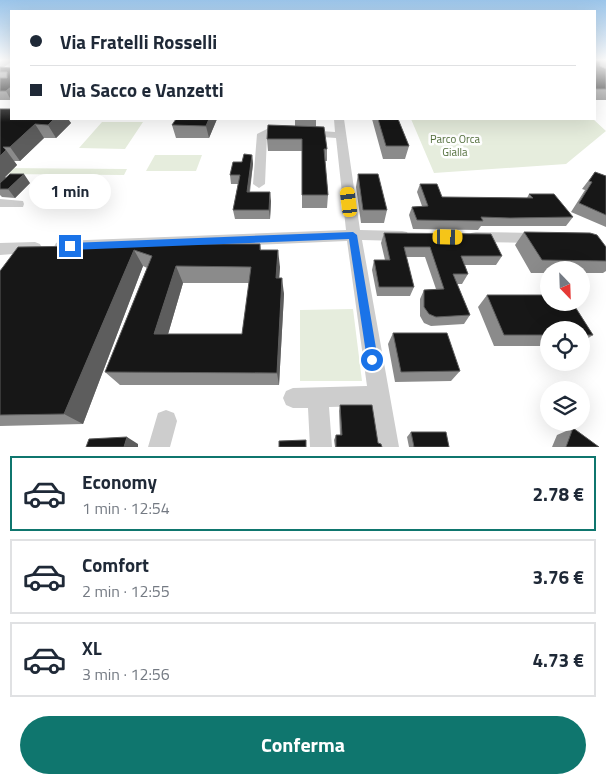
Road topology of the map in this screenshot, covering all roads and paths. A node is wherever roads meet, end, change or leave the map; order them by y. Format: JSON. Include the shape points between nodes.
{"nodes":[{"id":1,"x":339,"y":120,"type":"edge"},
{"id":2,"x":341,"y":135,"type":"junction"},
{"id":3,"x":259,"y":184,"type":"dead end"},
{"id":4,"x":0,"y":203,"type":"edge"},
{"id":5,"x":18,"y":204,"type":"dead end"},
{"id":6,"x":353,"y":235,"type":"junction"},
{"id":7,"x":412,"y":236,"type":"edge"},
{"id":8,"x":462,"y":237,"type":"edge"},
{"id":9,"x":551,"y":238,"type":"edge"},
{"id":10,"x":0,"y":249,"type":"edge"},
{"id":11,"x":378,"y":396,"type":"junction"},
{"id":12,"x":318,"y":397,"type":"junction"},
{"id":13,"x":293,"y":398,"type":"dead end"},
{"id":14,"x":166,"y":421,"type":"dead end"},
{"id":15,"x":320,"y":437,"type":"edge"},
{"id":16,"x":159,"y":446,"type":"edge"},
{"id":17,"x":388,"y":446,"type":"edge"}],
"edges":[{"from":1,"to":2,"type":"street"},
{"from":2,"to":3,"type":"street","via":[[267,130],[262,134]]},
{"from":2,"to":6,"type":"street"},
{"from":4,"to":5,"type":"street"},
{"from":6,"to":7,"type":"street"},
{"from":6,"to":10,"type":"street"},
{"from":6,"to":11,"type":"street"},
{"from":8,"to":9,"type":"street"},
{"from":11,"to":12,"type":"street"},
{"from":11,"to":17,"type":"street"},
{"from":12,"to":13,"type":"street"},
{"from":12,"to":15,"type":"street"},
{"from":14,"to":16,"type":"street"}]}
